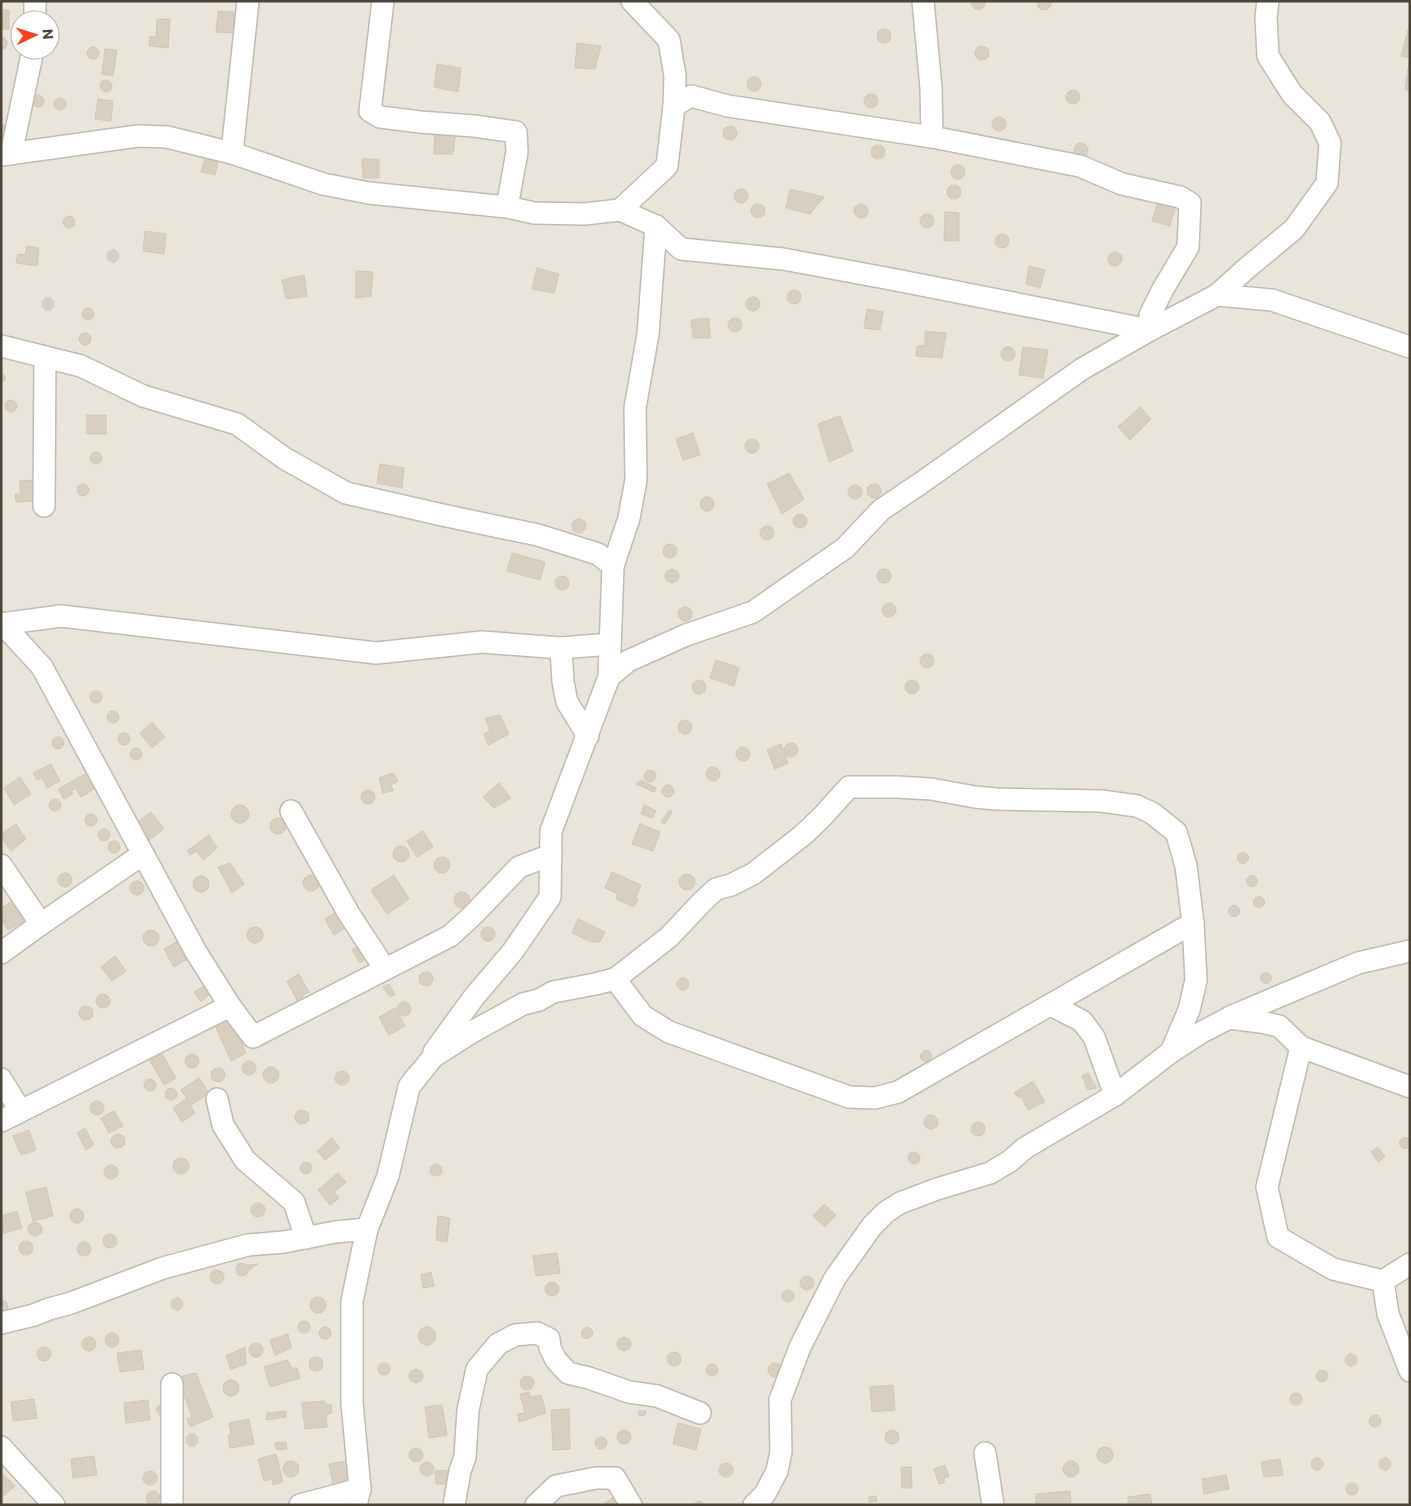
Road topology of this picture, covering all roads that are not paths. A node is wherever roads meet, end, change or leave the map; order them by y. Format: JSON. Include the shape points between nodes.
{"nodes":[{"id":1,"x":248,"y":1,"type":"edge"},
{"id":2,"x":383,"y":1,"type":"edge"},
{"id":3,"x":632,"y":1,"type":"edge"},
{"id":4,"x":923,"y":1,"type":"edge"},
{"id":5,"x":1268,"y":1,"type":"edge"},
{"id":6,"x":30,"y":60,"type":"edge"},
{"id":7,"x":674,"y":106,"type":"junction"},
{"id":8,"x":932,"y":137,"type":"junction"},
{"id":9,"x":232,"y":153,"type":"junction"},
{"id":10,"x":6,"y":154,"type":"edge"},
{"id":11,"x":507,"y":208,"type":"junction"},
{"id":12,"x":620,"y":210,"type":"junction"},
{"id":13,"x":656,"y":226,"type":"junction"},
{"id":14,"x":1217,"y":295,"type":"junction"},
{"id":15,"x":1150,"y":330,"type":"junction"},
{"id":16,"x":1,"y":346,"type":"edge"},
{"id":17,"x":1410,"y":347,"type":"edge"},
{"id":18,"x":45,"y":357,"type":"junction"},
{"id":19,"x":44,"y":506,"type":"dead end"},
{"id":20,"x":613,"y":566,"type":"junction"},
{"id":21,"x":1,"y":624,"type":"edge"},
{"id":22,"x":610,"y":644,"type":"junction"},
{"id":23,"x":561,"y":648,"type":"junction"},
{"id":24,"x":609,"y":677,"type":"junction"},
{"id":25,"x":588,"y":736,"type":"junction"},
{"id":26,"x":291,"y":811,"type":"dead end"},
{"id":27,"x":143,"y":854,"type":"junction"},
{"id":28,"x":551,"y":855,"type":"junction"},
{"id":29,"x":1,"y":865,"type":"edge"},
{"id":30,"x":1193,"y":923,"type":"junction"},
{"id":31,"x":41,"y":924,"type":"junction"},
{"id":32,"x":1410,"y":952,"type":"edge"},
{"id":33,"x":1,"y":953,"type":"edge"},
{"id":34,"x":385,"y":969,"type":"junction"},
{"id":35,"x":615,"y":979,"type":"junction"},
{"id":36,"x":1051,"y":1004,"type":"junction"},
{"id":37,"x":230,"y":1006,"type":"junction"},
{"id":38,"x":1230,"y":1018,"type":"junction"},
{"id":39,"x":1301,"y":1047,"type":"junction"},
{"id":40,"x":1170,"y":1052,"type":"junction"},
{"id":41,"x":1,"y":1079,"type":"edge"},
{"id":42,"x":409,"y":1087,"type":"junction"},
{"id":43,"x":1410,"y":1087,"type":"edge"},
{"id":44,"x":1115,"y":1095,"type":"junction"},
{"id":45,"x":217,"y":1099,"type":"dead end"},
{"id":46,"x":20,"y":1110,"type":"junction"},
{"id":47,"x":1,"y":1121,"type":"edge"},
{"id":48,"x":367,"y":1229,"type":"junction"},
{"id":49,"x":306,"y":1238,"type":"junction"},
{"id":50,"x":1410,"y":1264,"type":"edge"},
{"id":51,"x":1383,"y":1281,"type":"junction"},
{"id":52,"x":1,"y":1323,"type":"edge"},
{"id":53,"x":1410,"y":1371,"type":"edge"},
{"id":54,"x":172,"y":1384,"type":"dead end"},
{"id":55,"x":700,"y":1413,"type":"dead end"},
{"id":56,"x":1,"y":1447,"type":"edge"},
{"id":57,"x":985,"y":1453,"type":"dead end"},
{"id":58,"x":358,"y":1497,"type":"edge"},
{"id":59,"x":54,"y":1505,"type":"edge"},
{"id":60,"x":172,"y":1505,"type":"edge"},
{"id":61,"x":300,"y":1505,"type":"edge"},
{"id":62,"x":454,"y":1505,"type":"edge"},
{"id":63,"x":536,"y":1505,"type":"edge"},
{"id":64,"x":631,"y":1505,"type":"edge"},
{"id":65,"x":754,"y":1505,"type":"edge"},
{"id":66,"x":993,"y":1505,"type":"edge"}],
"edges":[{"from":1,"to":9,"type":"street"},
{"from":2,"to":11,"type":"street","via":[[370,111],[380,117],[516,132],[517,152]]},
{"from":3,"to":7,"type":"street","via":[[670,40],[675,76]]},
{"from":4,"to":8,"type":"street","via":[[932,88]]},
{"from":5,"to":14,"type":"street","via":[[1268,56],[1292,94],[1320,122],[1330,143],[1327,183],[1294,230]]},
{"from":6,"to":10,"type":"street"},
{"from":7,"to":8,"type":"street","via":[[691,96],[728,106]]},
{"from":7,"to":12,"type":"street","via":[[667,166]]},
{"from":8,"to":15,"type":"street","via":[[1080,166],[1122,184],[1180,197],[1190,203],[1188,247],[1150,315]]},
{"from":9,"to":10,"type":"street","via":[[167,137],[138,136]]},
{"from":9,"to":11,"type":"street","via":[[323,184],[369,193]]},
{"from":11,"to":12,"type":"street","via":[[534,214]]},
{"from":12,"to":13,"type":"street"},
{"from":13,"to":15,"type":"street","via":[[681,249],[783,259]]},
{"from":13,"to":20,"type":"street","via":[[648,334],[635,408],[636,480],[629,518]]},
{"from":14,"to":15,"type":"street"},
{"from":14,"to":17,"type":"street","via":[[1272,300]]},
{"from":15,"to":24,"type":"street","via":[[1082,369],[881,510],[845,548],[753,612],[686,635],[628,661]]},
{"from":16,"to":18,"type":"street"},
{"from":18,"to":19,"type":"street"},
{"from":18,"to":20,"type":"street","via":[[81,366],[143,396],[237,424],[284,458],[346,493],[538,535],[598,554]]},
{"from":20,"to":22,"type":"street"},
{"from":21,"to":23,"type":"street","via":[[61,616],[376,652],[482,642]]},
{"from":21,"to":27,"type":"street","via":[[42,667]]},
{"from":22,"to":23,"type":"street"},
{"from":22,"to":24,"type":"street"},
{"from":23,"to":25,"type":"street","via":[[567,702]]},
{"from":24,"to":25,"type":"street"},
{"from":25,"to":28,"type":"street","via":[[551,831]]},
{"from":26,"to":34,"type":"street","via":[[349,914]]},
{"from":27,"to":31,"type":"street"},
{"from":27,"to":37,"type":"street","via":[[196,952]]},
{"from":28,"to":34,"type":"street","via":[[519,867],[450,936]]},
{"from":28,"to":42,"type":"street","via":[[550,897]]},
{"from":29,"to":31,"type":"street"},
{"from":30,"to":35,"type":"street","via":[[1186,866],[1176,832],[1137,806],[1101,801],[996,799],[897,786],[849,787],[802,834],[753,874],[716,889],[669,937]]},
{"from":30,"to":36,"type":"street"},
{"from":30,"to":40,"type":"street","via":[[1196,980],[1189,1010]]},
{"from":31,"to":33,"type":"street"},
{"from":32,"to":38,"type":"street","via":[[1358,963]]},
{"from":34,"to":37,"type":"street","via":[[253,1037]]},
{"from":35,"to":36,"type":"street","via":[[643,1016],[669,1032],[849,1097],[875,1098],[898,1092]]},
{"from":35,"to":42,"type":"street","via":[[553,992],[523,1004],[433,1056]]},
{"from":36,"to":44,"type":"street","via":[[1082,1021],[1094,1037]]},
{"from":37,"to":46,"type":"street"},
{"from":38,"to":39,"type":"street","via":[[1279,1026]]},
{"from":38,"to":40,"type":"street"},
{"from":39,"to":43,"type":"street"},
{"from":39,"to":51,"type":"street","via":[[1267,1187],[1278,1237],[1333,1269]]},
{"from":40,"to":44,"type":"street"},
{"from":41,"to":46,"type":"street"},
{"from":42,"to":48,"type":"street","via":[[388,1176]]},
{"from":44,"to":65,"type":"street","via":[[1025,1148],[990,1173],[900,1203],[872,1226],[835,1278],[800,1347],[780,1400],[781,1452],[777,1472]]},
{"from":45,"to":49,"type":"street","via":[[227,1132],[245,1160],[294,1202]]},
{"from":46,"to":47,"type":"street"},
{"from":48,"to":49,"type":"street","via":[[314,1234]]},
{"from":48,"to":58,"type":"street","via":[[352,1301],[352,1403]]},
{"from":49,"to":52,"type":"street","via":[[248,1245],[178,1264],[71,1303]]},
{"from":50,"to":51,"type":"street"},
{"from":51,"to":53,"type":"street","via":[[1388,1314]]},
{"from":54,"to":60,"type":"street"},
{"from":55,"to":62,"type":"street","via":[[657,1396],[629,1392],[568,1373],[556,1360],[549,1339],[537,1333],[515,1335],[498,1344],[477,1369],[468,1410],[465,1458]]},
{"from":56,"to":59,"type":"street"},
{"from":57,"to":66,"type":"street"},
{"from":58,"to":61,"type":"street"},
{"from":63,"to":64,"type":"street","via":[[556,1486],[596,1478],[615,1478]]}]}
